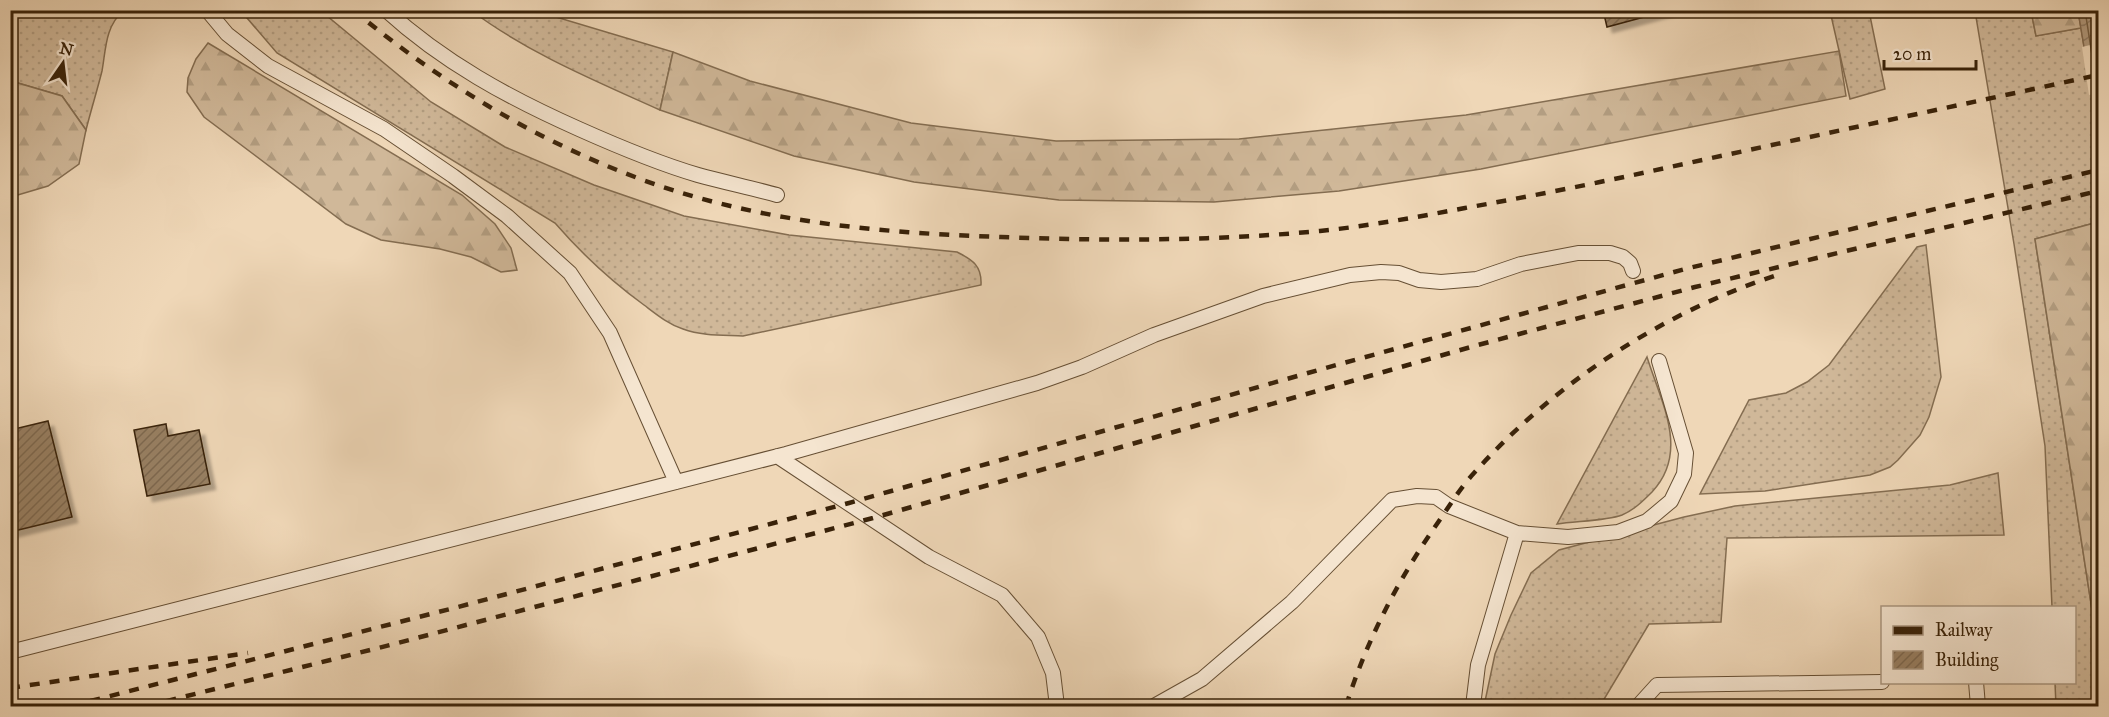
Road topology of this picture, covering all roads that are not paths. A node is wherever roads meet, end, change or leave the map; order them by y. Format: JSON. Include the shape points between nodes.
{"nodes":[{"id":1,"x":207,"y":10,"type":"edge"},
{"id":2,"x":386,"y":10,"type":"edge"},
{"id":3,"x":777,"y":195,"type":"dead end"},
{"id":4,"x":1633,"y":271,"type":"dead end"},
{"id":5,"x":1659,"y":361,"type":"dead end"},
{"id":6,"x":777,"y":456,"type":"junction"},
{"id":7,"x":676,"y":482,"type":"junction"},
{"id":8,"x":1517,"y":533,"type":"junction"},
{"id":9,"x":10,"y":652,"type":"edge"},
{"id":10,"x":1881,"y":682,"type":"edge"},
{"id":11,"x":1976,"y":684,"type":"edge"},
{"id":12,"x":1057,"y":706,"type":"edge"},
{"id":13,"x":1154,"y":706,"type":"edge"},
{"id":14,"x":1473,"y":706,"type":"edge"},
{"id":15,"x":1638,"y":706,"type":"edge"},
{"id":16,"x":1978,"y":706,"type":"edge"}],
"edges":[{"from":1,"to":7,"type":"lane","via":[[227,34],[268,66],[384,129],[453,176],[507,216],[570,273],[610,333]]},
{"from":2,"to":3,"type":"lane","via":[[461,69],[535,110],[615,146],[696,175]]},
{"from":4,"to":6,"type":"lane","via":[[1623,257],[1578,253],[1521,264],[1477,279],[1441,282],[1399,273],[1350,275],[1263,296],[1037,383]]},
{"from":5,"to":8,"type":"lane","via":[[1686,453],[1684,474],[1671,501],[1647,521],[1618,532],[1569,537]]},
{"from":6,"to":7,"type":"lane"},
{"from":6,"to":12,"type":"lane","via":[[929,557],[1002,595],[1038,637],[1053,673]]},
{"from":7,"to":9,"type":"lane"},
{"from":8,"to":13,"type":"lane","via":[[1436,497],[1392,500],[1292,602],[1202,679]]},
{"from":8,"to":14,"type":"lane","via":[[1478,665]]},
{"from":10,"to":15,"type":"lane","via":[[1657,685]]},
{"from":11,"to":16,"type":"lane"}]}
